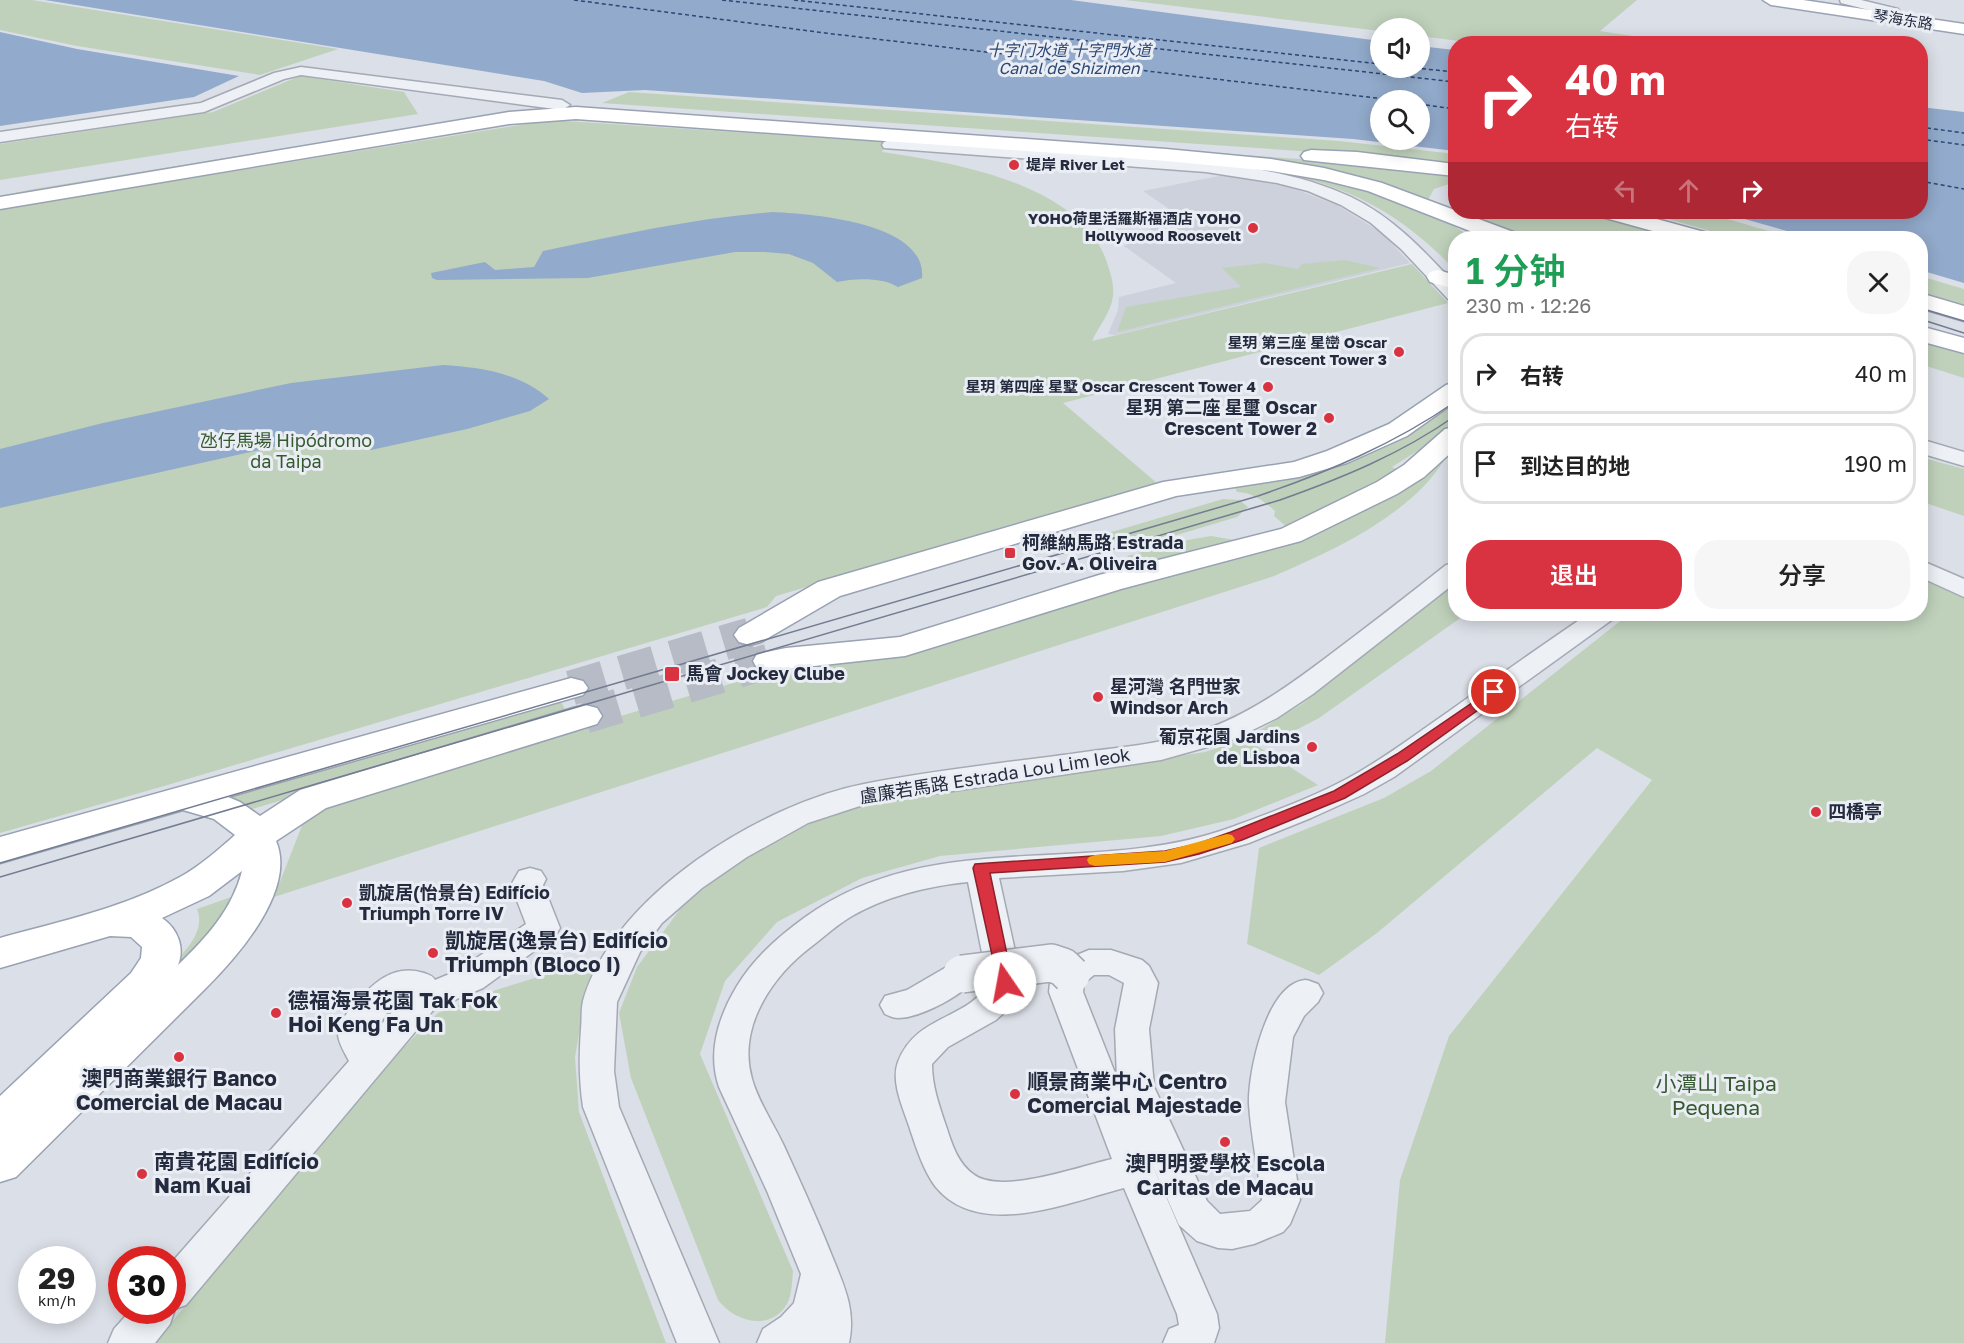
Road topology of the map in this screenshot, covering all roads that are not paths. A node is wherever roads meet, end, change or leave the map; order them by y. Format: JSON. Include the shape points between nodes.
{"nodes":[{"id":1,"x":1771,"y":0,"type":"edge"},
{"id":2,"x":1846,"y":0,"type":"edge"},
{"id":3,"x":1795,"y":1,"type":"edge"},
{"id":4,"x":1818,"y":2,"type":"edge"},
{"id":5,"x":1893,"y":12,"type":"junction"},
{"id":6,"x":1964,"y":23,"type":"edge"},
{"id":7,"x":1964,"y":29,"type":"edge"},
{"id":8,"x":486,"y":105,"type":"junction"},
{"id":9,"x":569,"y":109,"type":"junction"},
{"id":10,"x":0,"y":137,"type":"edge"},
{"id":11,"x":892,"y":141,"type":"junction"},
{"id":12,"x":1448,"y":182,"type":"edge"},
{"id":13,"x":1448,"y":185,"type":"edge"},
{"id":14,"x":0,"y":197,"type":"edge"},
{"id":15,"x":1448,"y":212,"type":"edge"},
{"id":16,"x":1448,"y":214,"type":"edge"},
{"id":17,"x":1457,"y":219,"type":"edge"},
{"id":18,"x":1460,"y":219,"type":"edge"},
{"id":19,"x":1634,"y":219,"type":"edge"},
{"id":20,"x":1658,"y":219,"type":"edge"},
{"id":21,"x":1474,"y":231,"type":"edge"},
{"id":22,"x":1490,"y":231,"type":"edge"},
{"id":23,"x":1676,"y":231,"type":"edge"},
{"id":24,"x":1699,"y":231,"type":"edge"},
{"id":25,"x":1447,"y":280,"type":"edge"},
{"id":26,"x":1928,"y":303,"type":"edge"},
{"id":27,"x":1964,"y":314,"type":"edge"},
{"id":28,"x":1928,"y":335,"type":"edge"},
{"id":29,"x":1964,"y":346,"type":"edge"},
{"id":30,"x":1448,"y":395,"type":"edge"},
{"id":31,"x":1448,"y":441,"type":"edge"},
{"id":32,"x":1928,"y":445,"type":"edge"},
{"id":33,"x":1928,"y":447,"type":"edge"},
{"id":34,"x":1964,"y":452,"type":"edge"},
{"id":35,"x":1964,"y":459,"type":"edge"},
{"id":36,"x":1928,"y":571,"type":"edge"},
{"id":37,"x":1448,"y":576,"type":"edge"},
{"id":38,"x":1964,"y":589,"type":"edge"},
{"id":39,"x":1594,"y":621,"type":"edge"},
{"id":40,"x":750,"y":635,"type":"tunnel mouth"},
{"id":41,"x":769,"y":661,"type":"tunnel mouth"},
{"id":42,"x":183,"y":798,"type":"junction"},
{"id":43,"x":257,"y":837,"type":"junction"},
{"id":44,"x":0,"y":850,"type":"edge"},
{"id":45,"x":981,"y":868,"type":"junction"},
{"id":46,"x":530,"y":879,"type":"dead end"},
{"id":47,"x":91,"y":926,"type":"junction"},
{"id":48,"x":0,"y":954,"type":"edge"},
{"id":49,"x":1071,"y":975,"type":"junction"},
{"id":50,"x":1306,"y":993,"type":"dead end"},
{"id":51,"x":897,"y":1005,"type":"dead end"},
{"id":52,"x":0,"y":1124,"type":"edge"},
{"id":53,"x":0,"y":1163,"type":"edge"},
{"id":54,"x":1135,"y":1169,"type":"junction"},
{"id":55,"x":819,"y":1271,"type":"junction"},
{"id":56,"x":186,"y":1276,"type":"edge"},
{"id":57,"x":145,"y":1324,"type":"edge"},
{"id":58,"x":701,"y":1341,"type":"edge"},
{"id":59,"x":129,"y":1343,"type":"edge"},
{"id":60,"x":778,"y":1343,"type":"edge"},
{"id":61,"x":828,"y":1343,"type":"edge"},
{"id":62,"x":1184,"y":1343,"type":"edge"}],
"edges":[{"from":1,"to":3,"type":"main road","name":"琴海东路"},
{"from":2,"to":5,"type":"street"},
{"from":3,"to":4,"type":"main road","name":"琴海东路"},
{"from":4,"to":5,"type":"main road","name":"琴海东路"},
{"from":4,"to":7,"type":"main road","name":"琴海东路"},
{"from":5,"to":6,"type":"main road","name":"琴海东路"},
{"from":8,"to":9,"type":"main road"},
{"from":8,"to":10,"type":"street","via":[[301,70],[279,75],[204,107]]},
{"from":8,"to":14,"type":"main road","via":[[33,187]]},
{"from":9,"to":11,"type":"main road"},
{"from":9,"to":12,"type":"main road","via":[[588,105],[1287,155]]},
{"from":9,"to":14,"type":"main road"},
{"from":9,"to":14,"type":"main road","via":[[509,115]]},
{"from":11,"to":16,"type":"main road","via":[[1185,157],[1292,169],[1372,186]]},
{"from":11,"to":25,"type":"street","via":[[1210,167],[1286,181],[1350,204],[1376,219]]},
{"from":13,"to":15,"type":"main road","via":[[1437,197],[1438,204]]},
{"from":17,"to":21,"type":"main road"},
{"from":18,"to":22,"type":"main road"},
{"from":19,"to":23,"type":"main road"},
{"from":20,"to":24,"type":"main road"},
{"from":26,"to":27,"type":"main road"},
{"from":28,"to":29,"type":"main road"},
{"from":30,"to":40,"type":"main road","via":[[1398,430],[1337,456],[1271,475],[1173,488],[829,589]]},
{"from":31,"to":41,"type":"main road","via":[[1388,488],[1291,535],[1110,582],[905,646]]},
{"from":32,"to":34,"type":"street"},
{"from":33,"to":35,"type":"street"},
{"from":36,"to":38,"type":"street"},
{"from":37,"to":58,"type":"street","name":"盧廉若馬路 Estrada Lou Lim Ieok","via":[[1303,688],[1268,712],[1222,734],[1161,751],[863,794],[797,816],[736,849],[691,880],[651,915],[627,945],[600,1002],[596,1071],[601,1107]]},
{"from":39,"to":45,"type":"street","via":[[1402,758],[1340,794],[1236,836],[1165,856]]},
{"from":42,"to":43,"type":"main road","via":[[231,812]]},
{"from":42,"to":43,"type":"main road","via":[[578,702],[330,792],[290,811]]},
{"from":42,"to":44,"type":"main road"},
{"from":43,"to":47,"type":"main road","via":[[219,870],[179,895]]},
{"from":43,"to":53,"type":"main road","via":[[262,850],[258,882],[231,931],[203,964]]},
{"from":45,"to":54,"type":"street","via":[[1005,983],[1002,994],[994,1004],[923,1048],[915,1058],[913,1070],[948,1174],[978,1196],[998,1200],[1018,1199]]},
{"from":45,"to":55,"type":"street","via":[[931,874],[886,886],[833,910],[806,930],[765,972],[737,1022],[731,1047],[733,1076]]},
{"from":46,"to":56,"type":"street","via":[[527,885],[544,928],[471,979],[423,999]]},
{"from":47,"to":48,"type":"main road"},
{"from":47,"to":52,"type":"main road","via":[[118,921],[146,926],[155,932],[162,945],[158,967],[146,984]]},
{"from":49,"to":50,"type":"street","via":[[1089,963],[1111,962],[1137,975],[1141,983],[1131,1053],[1136,1087],[1193,1213],[1207,1228],[1227,1234],[1264,1225],[1279,1210],[1281,1200],[1267,1102],[1276,1037],[1291,1007]]},
{"from":49,"to":51,"type":"street","bridge":true,"via":[[1051,963],[962,974],[915,1002]]},
{"from":49,"to":54,"type":"street","via":[[1066,992]]},
{"from":54,"to":62,"type":"street","via":[[1197,1314],[1199,1333]]},
{"from":55,"to":60,"type":"street","via":[[819,1292],[811,1312],[798,1329]]},
{"from":55,"to":61,"type":"street","via":[[831,1304]]},
{"from":57,"to":59,"type":"street"}]}
